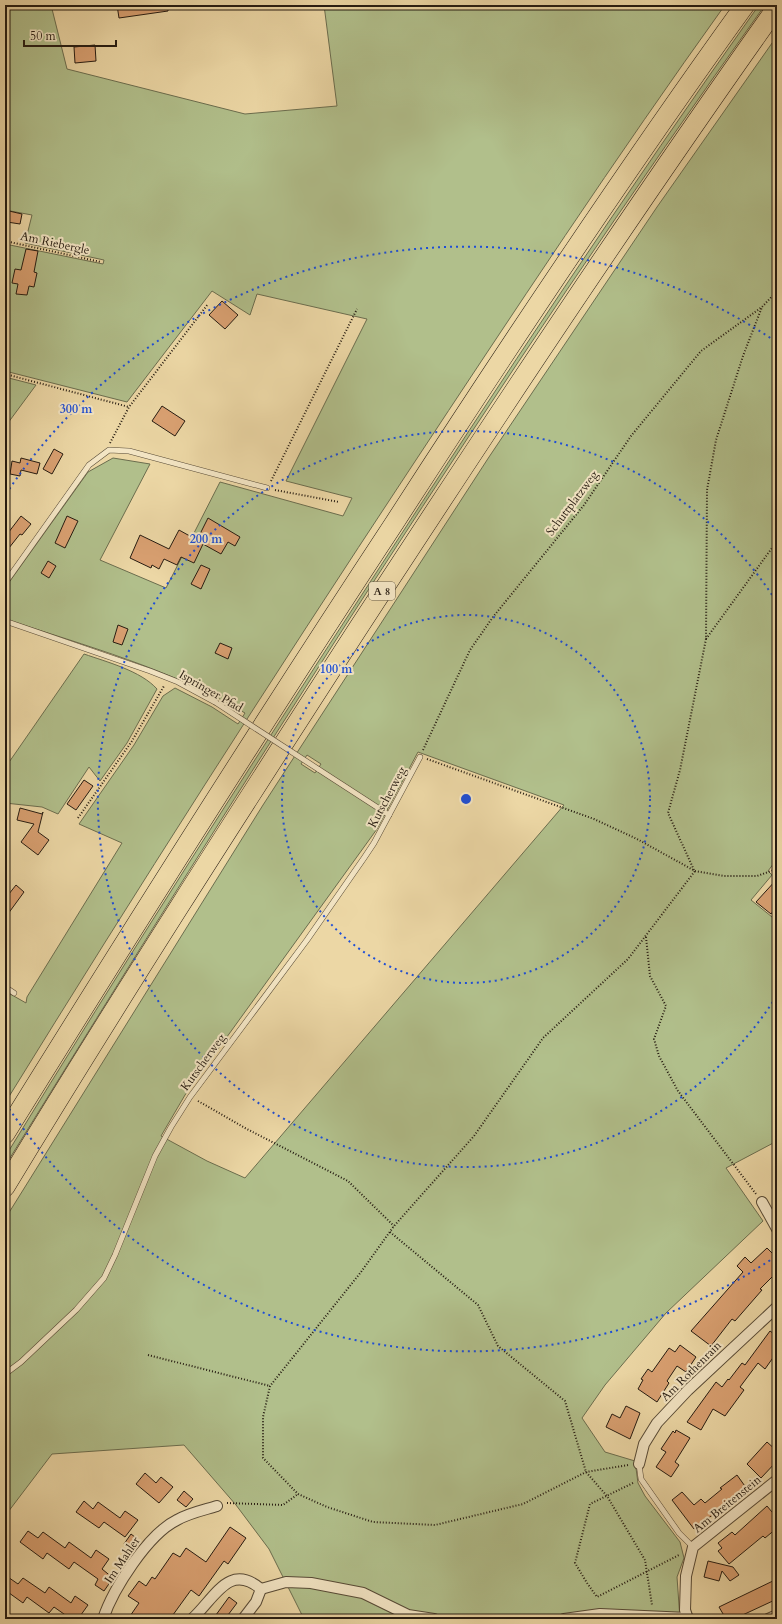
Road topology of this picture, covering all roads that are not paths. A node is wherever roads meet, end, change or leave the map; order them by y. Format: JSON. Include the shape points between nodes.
{"nodes":[{"id":1,"x":745,"y":5,"type":"edge"},
{"id":2,"x":777,"y":7,"type":"edge"},
{"id":3,"x":268,"y":488,"type":"road end"},
{"id":4,"x":5,"y":583,"type":"edge"},
{"id":5,"x":5,"y":621,"type":"edge"},
{"id":6,"x":420,"y":757,"type":"road end"},
{"id":7,"x":389,"y":815,"type":"junction"},
{"id":8,"x":5,"y":987,"type":"edge"},
{"id":9,"x":14,"y":993,"type":"dead end"},
{"id":10,"x":5,"y":1134,"type":"edge"},
{"id":11,"x":5,"y":1187,"type":"edge"},
{"id":12,"x":762,"y":1202,"type":"road end"},
{"id":13,"x":777,"y":1229,"type":"edge"},
{"id":14,"x":777,"y":1307,"type":"edge"},
{"id":15,"x":5,"y":1374,"type":"edge"},
{"id":16,"x":639,"y":1464,"type":"joint"},
{"id":17,"x":777,"y":1480,"type":"edge"},
{"id":18,"x":217,"y":1506,"type":"dead end"},
{"id":19,"x":692,"y":1548,"type":"junction"},
{"id":20,"x":261,"y":1589,"type":"junction"},
{"id":21,"x":777,"y":1615,"type":"edge"},
{"id":22,"x":688,"y":1618,"type":"edge"},
{"id":23,"x":103,"y":1619,"type":"edge"},
{"id":24,"x":192,"y":1619,"type":"edge"},
{"id":25,"x":243,"y":1619,"type":"edge"},
{"id":26,"x":434,"y":1619,"type":"edge"},
{"id":27,"x":564,"y":1619,"type":"edge"},
{"id":28,"x":768,"y":1619,"type":"edge"}],
"edges":[{"from":1,"to":10,"type":"highway","number":"A 8","via":[[620,182],[442,449],[174,863]]},
{"from":2,"to":11,"type":"highway","number":"A 8","via":[[644,197],[422,531],[173,917]]},
{"from":3,"to":4,"type":"lane","via":[[129,451],[109,450],[89,465]]},
{"from":5,"to":7,"type":"lane","name":"Ispringer Pfad","bridge":true,"via":[[169,678],[215,702]]},
{"from":6,"to":7,"type":"lane","name":"Kutscherweg"},
{"from":7,"to":15,"type":"lane","name":"Kutscherweg","via":[[364,858],[307,940],[190,1097],[155,1156],[104,1278],[76,1310]]},
{"from":8,"to":9,"type":"lane"},
{"from":12,"to":13,"type":"street"},
{"from":14,"to":16,"type":"street","name":"Am Rothenrain","via":[[657,1423],[644,1444]]},
{"from":16,"to":19,"type":"lane","via":[[641,1479],[678,1533]]},
{"from":17,"to":19,"type":"street","name":"Am Breitenstein"},
{"from":18,"to":23,"type":"street","name":"Im Mahler","via":[[176,1520],[147,1543],[121,1583]]},
{"from":19,"to":22,"type":"street","via":[[686,1576],[685,1610]]},
{"from":20,"to":24,"type":"street","via":[[252,1581],[243,1578],[229,1581]]},
{"from":20,"to":25,"type":"street","via":[[256,1602]]},
{"from":20,"to":26,"type":"street","via":[[286,1582],[311,1583],[363,1593],[408,1615]]},
{"from":21,"to":28,"type":"street"},
{"from":22,"to":27,"type":"street","via":[[600,1614]]}]}
